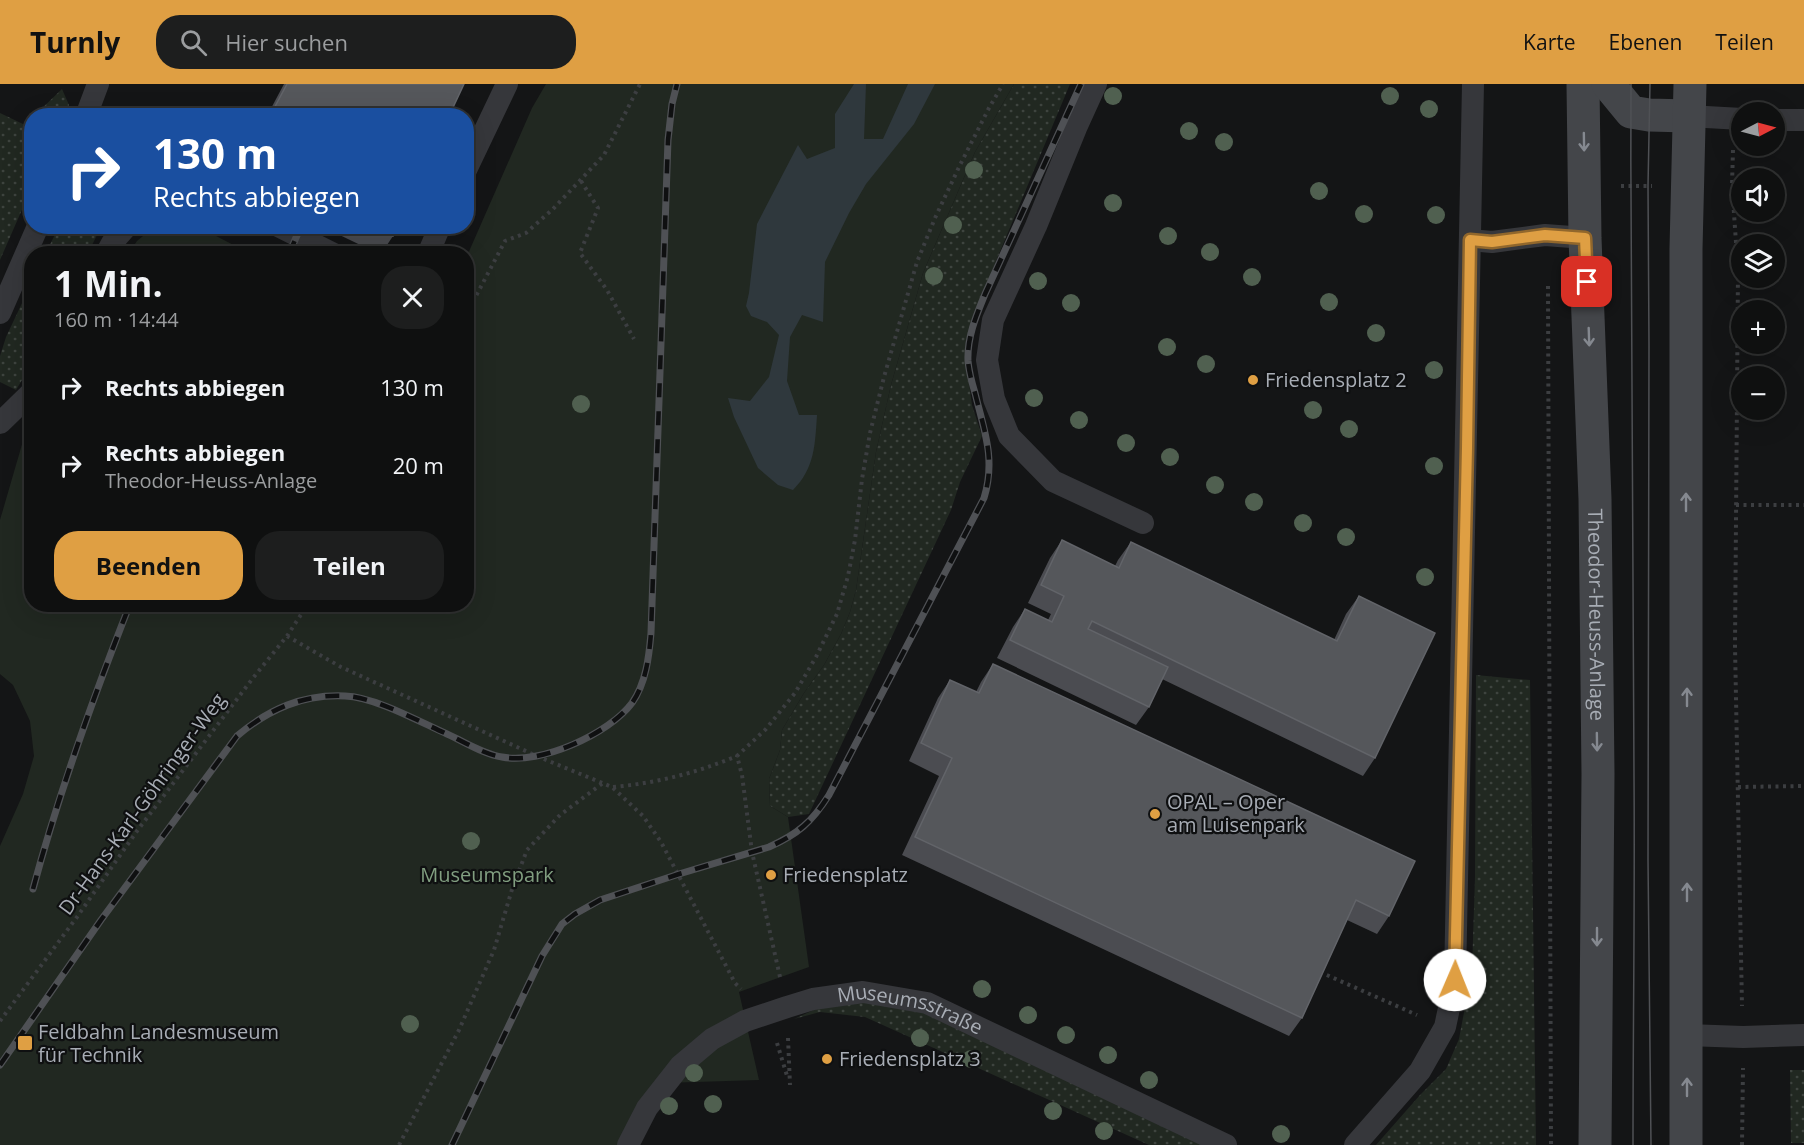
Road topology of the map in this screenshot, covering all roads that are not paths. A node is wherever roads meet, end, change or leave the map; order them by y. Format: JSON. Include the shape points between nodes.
{"nodes":[{"id":1,"x":98,"y":84,"type":"edge"},
{"id":2,"x":507,"y":84,"type":"edge"},
{"id":3,"x":1096,"y":84,"type":"edge"},
{"id":4,"x":1473,"y":84,"type":"edge"},
{"id":5,"x":1583,"y":84,"type":"edge"},
{"id":6,"x":1608,"y":84,"type":"edge"},
{"id":7,"x":1690,"y":84,"type":"edge"},
{"id":8,"x":89,"y":108,"type":"edge"},
{"id":9,"x":1688,"y":116,"type":"junction"},
{"id":10,"x":1731,"y":118,"type":"edge"},
{"id":11,"x":1785,"y":120,"type":"edge"},
{"id":12,"x":1804,"y":120,"type":"edge"},
{"id":13,"x":474,"y":153,"type":"edge"},
{"id":14,"x":120,"y":234,"type":"edge"},
{"id":15,"x":294,"y":234,"type":"edge"},
{"id":16,"x":1585,"y":238,"type":"junction"},
{"id":17,"x":1470,"y":240,"type":"junction"},
{"id":18,"x":110,"y":246,"type":"edge"},
{"id":19,"x":318,"y":246,"type":"edge"},
{"id":20,"x":24,"y":258,"type":"edge"},
{"id":21,"x":0,"y":313,"type":"edge"},
{"id":22,"x":24,"y":400,"type":"edge"},
{"id":23,"x":0,"y":423,"type":"edge"},
{"id":24,"x":1143,"y":523,"type":"dead end"},
{"id":25,"x":1687,"y":1035,"type":"junction"},
{"id":26,"x":1804,"y":1035,"type":"edge"},
{"id":27,"x":628,"y":1145,"type":"edge"},
{"id":28,"x":1226,"y":1145,"type":"edge"},
{"id":29,"x":1355,"y":1145,"type":"edge"},
{"id":30,"x":1595,"y":1145,"type":"edge"},
{"id":31,"x":1686,"y":1145,"type":"edge"}],
"edges":[{"from":1,"to":8,"type":"lane"},
{"from":2,"to":13,"type":"lane"},
{"from":3,"to":24,"type":"lane","via":[[993,320],[987,360],[994,399],[1009,436],[1053,481]]},
{"from":4,"to":17,"type":"lane"},
{"from":5,"to":16,"type":"main road","name":"Theodor-Heuss-Anlage","one_way":true},
{"from":6,"to":9,"type":"main road","via":[[1631,112]]},
{"from":7,"to":9,"type":"main road"},
{"from":9,"to":10,"type":"lane"},
{"from":25,"to":9,"type":"main road","one_way":true},
{"from":11,"to":12,"type":"lane"},
{"from":14,"to":18,"type":"lane"},
{"from":15,"to":19,"type":"lane"},
{"from":16,"to":17,"type":"lane","via":[[1545,235],[1492,242]]},
{"from":16,"to":30,"type":"main road","name":"Theodor-Heuss-Anlage","one_way":true,"via":[[1595,499]]},
{"from":17,"to":29,"type":"lane","via":[[1455,980],[1445,1027],[1420,1071]]},
{"from":20,"to":21,"type":"lane"},
{"from":22,"to":23,"type":"lane"},
{"from":25,"to":26,"type":"lane"},
{"from":31,"to":25,"type":"main road","one_way":true},
{"from":27,"to":28,"type":"lane","name":"Museumsstraße","via":[[647,1108],[680,1066],[712,1039],[745,1021],[813,999],[863,992],[927,1003]]}]}
